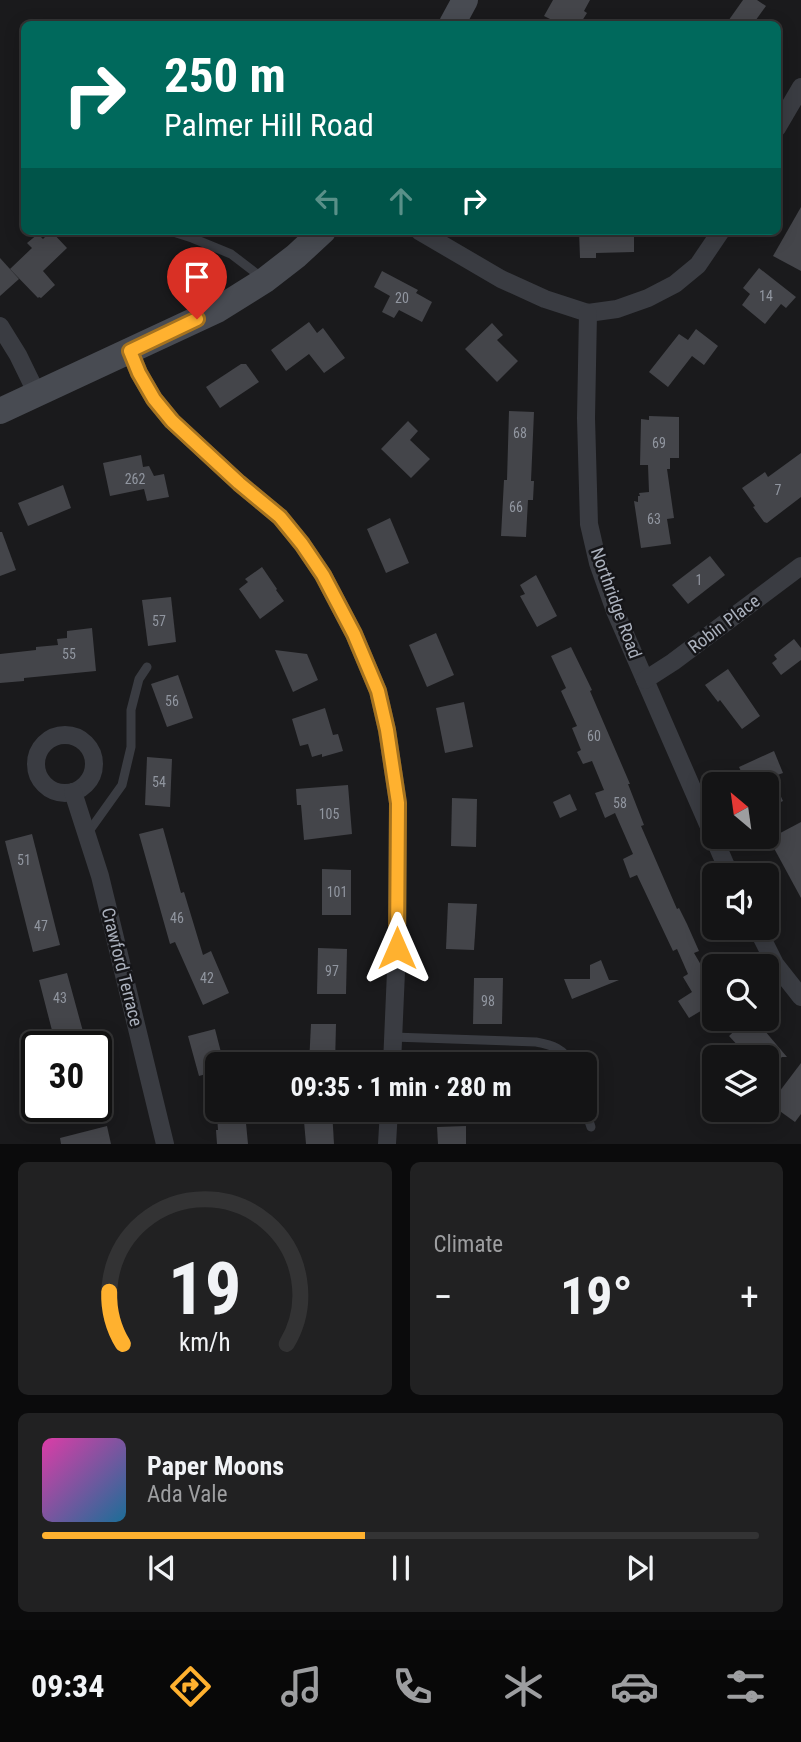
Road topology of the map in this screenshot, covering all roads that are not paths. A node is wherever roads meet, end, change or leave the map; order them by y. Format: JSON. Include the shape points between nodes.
{"nodes":[{"id":1,"x":466,"y":0,"type":"edge"},
{"id":2,"x":454,"y":21,"type":"edge"},
{"id":3,"x":801,"y":87,"type":"edge"},
{"id":4,"x":781,"y":121,"type":"edge"},
{"id":5,"x":183,"y":235,"type":"edge"},
{"id":6,"x":319,"y":235,"type":"edge"},
{"id":7,"x":426,"y":235,"type":"edge"},
{"id":8,"x":718,"y":235,"type":"edge"},
{"id":9,"x":265,"y":280,"type":"junction"},
{"id":10,"x":588,"y":313,"type":"junction"},
{"id":11,"x":0,"y":326,"type":"edge"},
{"id":12,"x":130,"y":351,"type":"junction"},
{"id":13,"x":37,"y":394,"type":"junction"},
{"id":14,"x":0,"y":411,"type":"edge"},
{"id":15,"x":801,"y":566,"type":"edge"},
{"id":16,"x":147,"y":667,"type":"dead end"},
{"id":17,"x":645,"y":680,"type":"junction"},
{"id":18,"x":73,"y":792,"type":"dead end"},
{"id":19,"x":87,"y":834,"type":"junction"},
{"id":20,"x":725,"y":863,"type":"edge"},
{"id":21,"x":763,"y":940,"type":"edge"},
{"id":22,"x":801,"y":998,"type":"edge"},
{"id":23,"x":393,"y":1037,"type":"junction"},
{"id":24,"x":392,"y":1052,"type":"edge"},
{"id":25,"x":563,"y":1052,"type":"edge"},
{"id":26,"x":388,"y":1122,"type":"edge"},
{"id":27,"x":589,"y":1122,"type":"edge"},
{"id":28,"x":591,"y":1127,"type":"dead end"},
{"id":29,"x":165,"y":1143,"type":"edge"},
{"id":30,"x":387,"y":1143,"type":"edge"}],
"edges":[{"from":1,"to":2,"type":"main road"},
{"from":3,"to":4,"type":"street"},
{"from":5,"to":9,"type":"lane","via":[[231,254]]},
{"from":6,"to":9,"type":"main road"},
{"from":7,"to":10,"type":"street","via":[[500,279]]},
{"from":8,"to":10,"type":"street","via":[[698,265],[675,284],[617,309]]},
{"from":9,"to":12,"type":"main road","via":[[217,310]]},
{"from":10,"to":17,"type":"street","name":"Northridge Road","via":[[589,524],[615,611]]},
{"from":11,"to":13,"type":"street"},
{"from":12,"to":13,"type":"main road"},
{"from":12,"to":23,"type":"street","via":[[154,399],[172,421],[280,517],[302,544],[354,634],[378,691],[398,803]]},
{"from":13,"to":14,"type":"main road"},
{"from":15,"to":17,"type":"street","name":"Robin Place"},
{"from":16,"to":19,"type":"lane","via":[[131,710],[131,747],[122,785]]},
{"from":17,"to":20,"type":"street","name":"Northridge Road"},
{"from":18,"to":19,"type":"street","name":"Crawford Terrace"},
{"from":19,"to":29,"type":"street","name":"Crawford Terrace"},
{"from":21,"to":22,"type":"street"},
{"from":23,"to":24,"type":"street"},
{"from":23,"to":25,"type":"lane","via":[[536,1042]]},
{"from":26,"to":30,"type":"street"},
{"from":27,"to":28,"type":"lane"}]}
